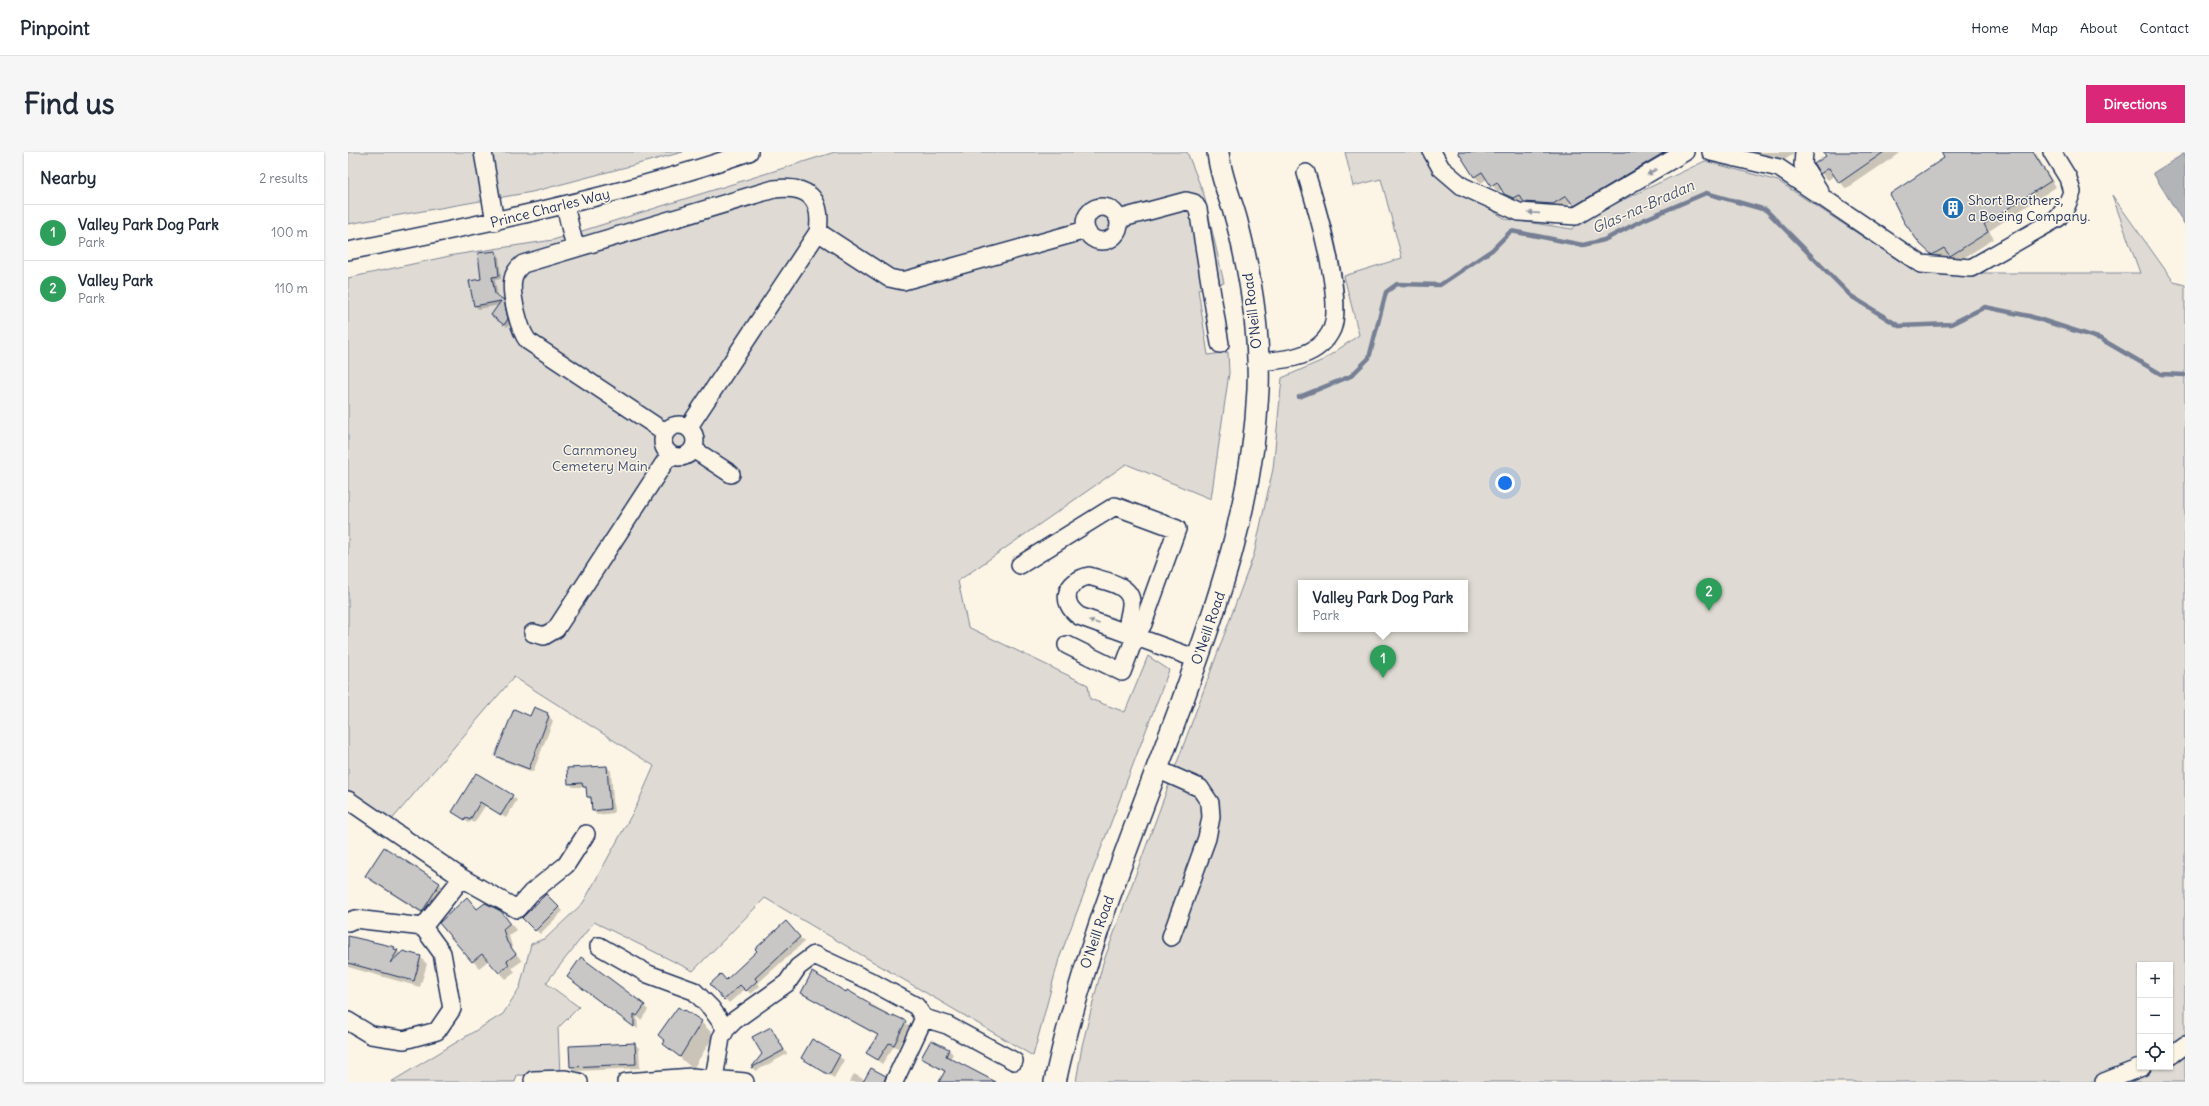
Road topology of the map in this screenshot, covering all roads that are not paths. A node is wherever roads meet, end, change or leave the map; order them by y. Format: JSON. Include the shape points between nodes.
{"nodes":[{"id":1,"x":483,"y":152,"type":"edge"},
{"id":2,"x":749,"y":152,"type":"edge"},
{"id":3,"x":1432,"y":152,"type":"edge"},
{"id":4,"x":1685,"y":152,"type":"edge"},
{"id":5,"x":1710,"y":152,"type":"edge"},
{"id":6,"x":1804,"y":152,"type":"edge"},
{"id":7,"x":2052,"y":152,"type":"edge"},
{"id":8,"x":1217,"y":154,"type":"edge"},
{"id":9,"x":1779,"y":168,"type":"junction"},
{"id":10,"x":1306,"y":173,"type":"dead end"},
{"id":11,"x":1826,"y":200,"type":"junction"},
{"id":12,"x":565,"y":205,"type":"junction"},
{"id":13,"x":1119,"y":219,"type":"junction"},
{"id":14,"x":495,"y":222,"type":"junction"},
{"id":15,"x":1086,"y":230,"type":"junction"},
{"id":16,"x":818,"y":232,"type":"junction"},
{"id":17,"x":575,"y":248,"type":"junction"},
{"id":18,"x":348,"y":251,"type":"edge"},
{"id":19,"x":1220,"y":344,"type":"dead end"},
{"id":20,"x":1258,"y":362,"type":"junction"},
{"id":21,"x":688,"y":428,"type":"junction"},
{"id":22,"x":665,"y":432,"type":"junction"},
{"id":23,"x":693,"y":450,"type":"junction"},
{"id":24,"x":670,"y":454,"type":"junction"},
{"id":25,"x":731,"y":474,"type":"dead end"},
{"id":26,"x":1020,"y":565,"type":"dead end"},
{"id":27,"x":533,"y":633,"type":"dead end"},
{"id":28,"x":1133,"y":636,"type":"junction"},
{"id":29,"x":1066,"y":645,"type":"dead end"},
{"id":30,"x":1197,"y":659,"type":"junction"},
{"id":31,"x":1157,"y":769,"type":"junction"},
{"id":32,"x":348,"y":800,"type":"edge"},
{"id":33,"x":586,"y":834,"type":"dead end"},
{"id":34,"x":462,"y":878,"type":"junction"},
{"id":35,"x":348,"y":922,"type":"edge"},
{"id":36,"x":422,"y":927,"type":"junction"},
{"id":37,"x":1171,"y":937,"type":"dead end"},
{"id":38,"x":599,"y":946,"type":"dead end"},
{"id":39,"x":924,"y":1018,"type":"junction"},
{"id":40,"x":348,"y":1021,"type":"edge"},
{"id":41,"x":726,"y":1029,"type":"junction"},
{"id":42,"x":2185,"y":1045,"type":"edge"},
{"id":43,"x":2173,"y":1054,"type":"edge"},
{"id":44,"x":1014,"y":1061,"type":"dead end"},
{"id":45,"x":2137,"y":1069,"type":"edge"},
{"id":46,"x":714,"y":1078,"type":"junction"},
{"id":47,"x":533,"y":1080,"type":"dead end"},
{"id":48,"x":579,"y":1082,"type":"edge"},
{"id":49,"x":626,"y":1082,"type":"edge"},
{"id":50,"x":745,"y":1082,"type":"edge"},
{"id":51,"x":894,"y":1082,"type":"edge"},
{"id":52,"x":1055,"y":1082,"type":"edge"},
{"id":53,"x":2104,"y":1082,"type":"edge"}],
"edges":[{"from":1,"to":14,"type":"street"},
{"from":2,"to":12,"type":"street","name":"Prince Charles Way"},
{"from":4,"to":3,"type":"street","one_way":true,"via":[[1576,216],[1519,212],[1462,186],[1441,168]]},
{"from":5,"to":9,"type":"street"},
{"from":6,"to":9,"type":"street"},
{"from":6,"to":11,"type":"street","via":[[1803,166]]},
{"from":7,"to":11,"type":"street","via":[[2068,178],[2072,192],[2066,208],[2058,218],[1971,268],[1921,264]]},
{"from":8,"to":20,"type":"main road","name":"O'Neill Road","via":[[1246,265]]},
{"from":9,"to":11,"type":"street"},
{"from":10,"to":20,"type":"street","via":[[1330,267],[1334,313],[1332,328],[1324,340],[1308,353],[1286,360]]},
{"from":12,"to":14,"type":"street","name":"Prince Charles Way"},
{"from":12,"to":17,"type":"street"},
{"from":13,"to":15,"type":"street","via":[[1111,210],[1098,208],[1086,218]]},
{"from":13,"to":15,"type":"street","via":[[1119,230],[1108,241],[1097,241],[1088,235]]},
{"from":13,"to":19,"type":"street","via":[[1186,201],[1194,203],[1198,209]]},
{"from":14,"to":18,"type":"street","name":"Prince Charles Way"},
{"from":15,"to":16,"type":"street","via":[[903,281],[889,278]]},
{"from":16,"to":17,"type":"street","via":[[820,219],[811,197],[804,190],[792,187],[774,188]]},
{"from":16,"to":21,"type":"street"},
{"from":17,"to":22,"type":"street","via":[[523,264],[517,269],[513,286],[523,335],[528,341]]},
{"from":20,"to":30,"type":"main road","name":"O'Neill Road","via":[[1256,418],[1244,508],[1229,565]]},
{"from":21,"to":22,"type":"street","via":[[683,425],[673,426]]},
{"from":21,"to":23,"type":"street","via":[[694,436]]},
{"from":22,"to":24,"type":"street","via":[[663,442]]},
{"from":23,"to":24,"type":"street","via":[[682,457]]},
{"from":23,"to":25,"type":"street"},
{"from":24,"to":27,"type":"street","via":[[556,629],[544,636]]},
{"from":26,"to":28,"type":"street","via":[[1115,506],[1176,529],[1143,624]]},
{"from":28,"to":29,"type":"street","via":[[1122,672]]},
{"from":28,"to":30,"type":"street"},
{"from":30,"to":31,"type":"main road","name":"O'Neill Road"},
{"from":31,"to":37,"type":"street","via":[[1200,788],[1210,803],[1208,838]]},
{"from":31,"to":52,"type":"main road","name":"O'Neill Road","via":[[1083,975],[1066,1032]]},
{"from":32,"to":34,"type":"street"},
{"from":33,"to":34,"type":"street","via":[[566,865],[530,893],[517,910]]},
{"from":34,"to":36,"type":"street"},
{"from":35,"to":36,"type":"street","via":[[355,919]]},
{"from":36,"to":40,"type":"street","via":[[442,953],[452,1009],[437,1031],[404,1040],[371,1035]]},
{"from":38,"to":41,"type":"street","via":[[648,974],[694,991],[712,1008]]},
{"from":39,"to":41,"type":"street","via":[[916,1006],[814,955],[798,967],[787,983]]},
{"from":39,"to":44,"type":"street","via":[[947,1025]]},
{"from":39,"to":51,"type":"street"},
{"from":41,"to":46,"type":"street","via":[[721,1038]]},
{"from":42,"to":43,"type":"street"},
{"from":45,"to":53,"type":"street"},
{"from":46,"to":49,"type":"street","via":[[661,1078]]},
{"from":46,"to":50,"type":"street"},
{"from":47,"to":48,"type":"street","via":[[565,1079]]}]}
